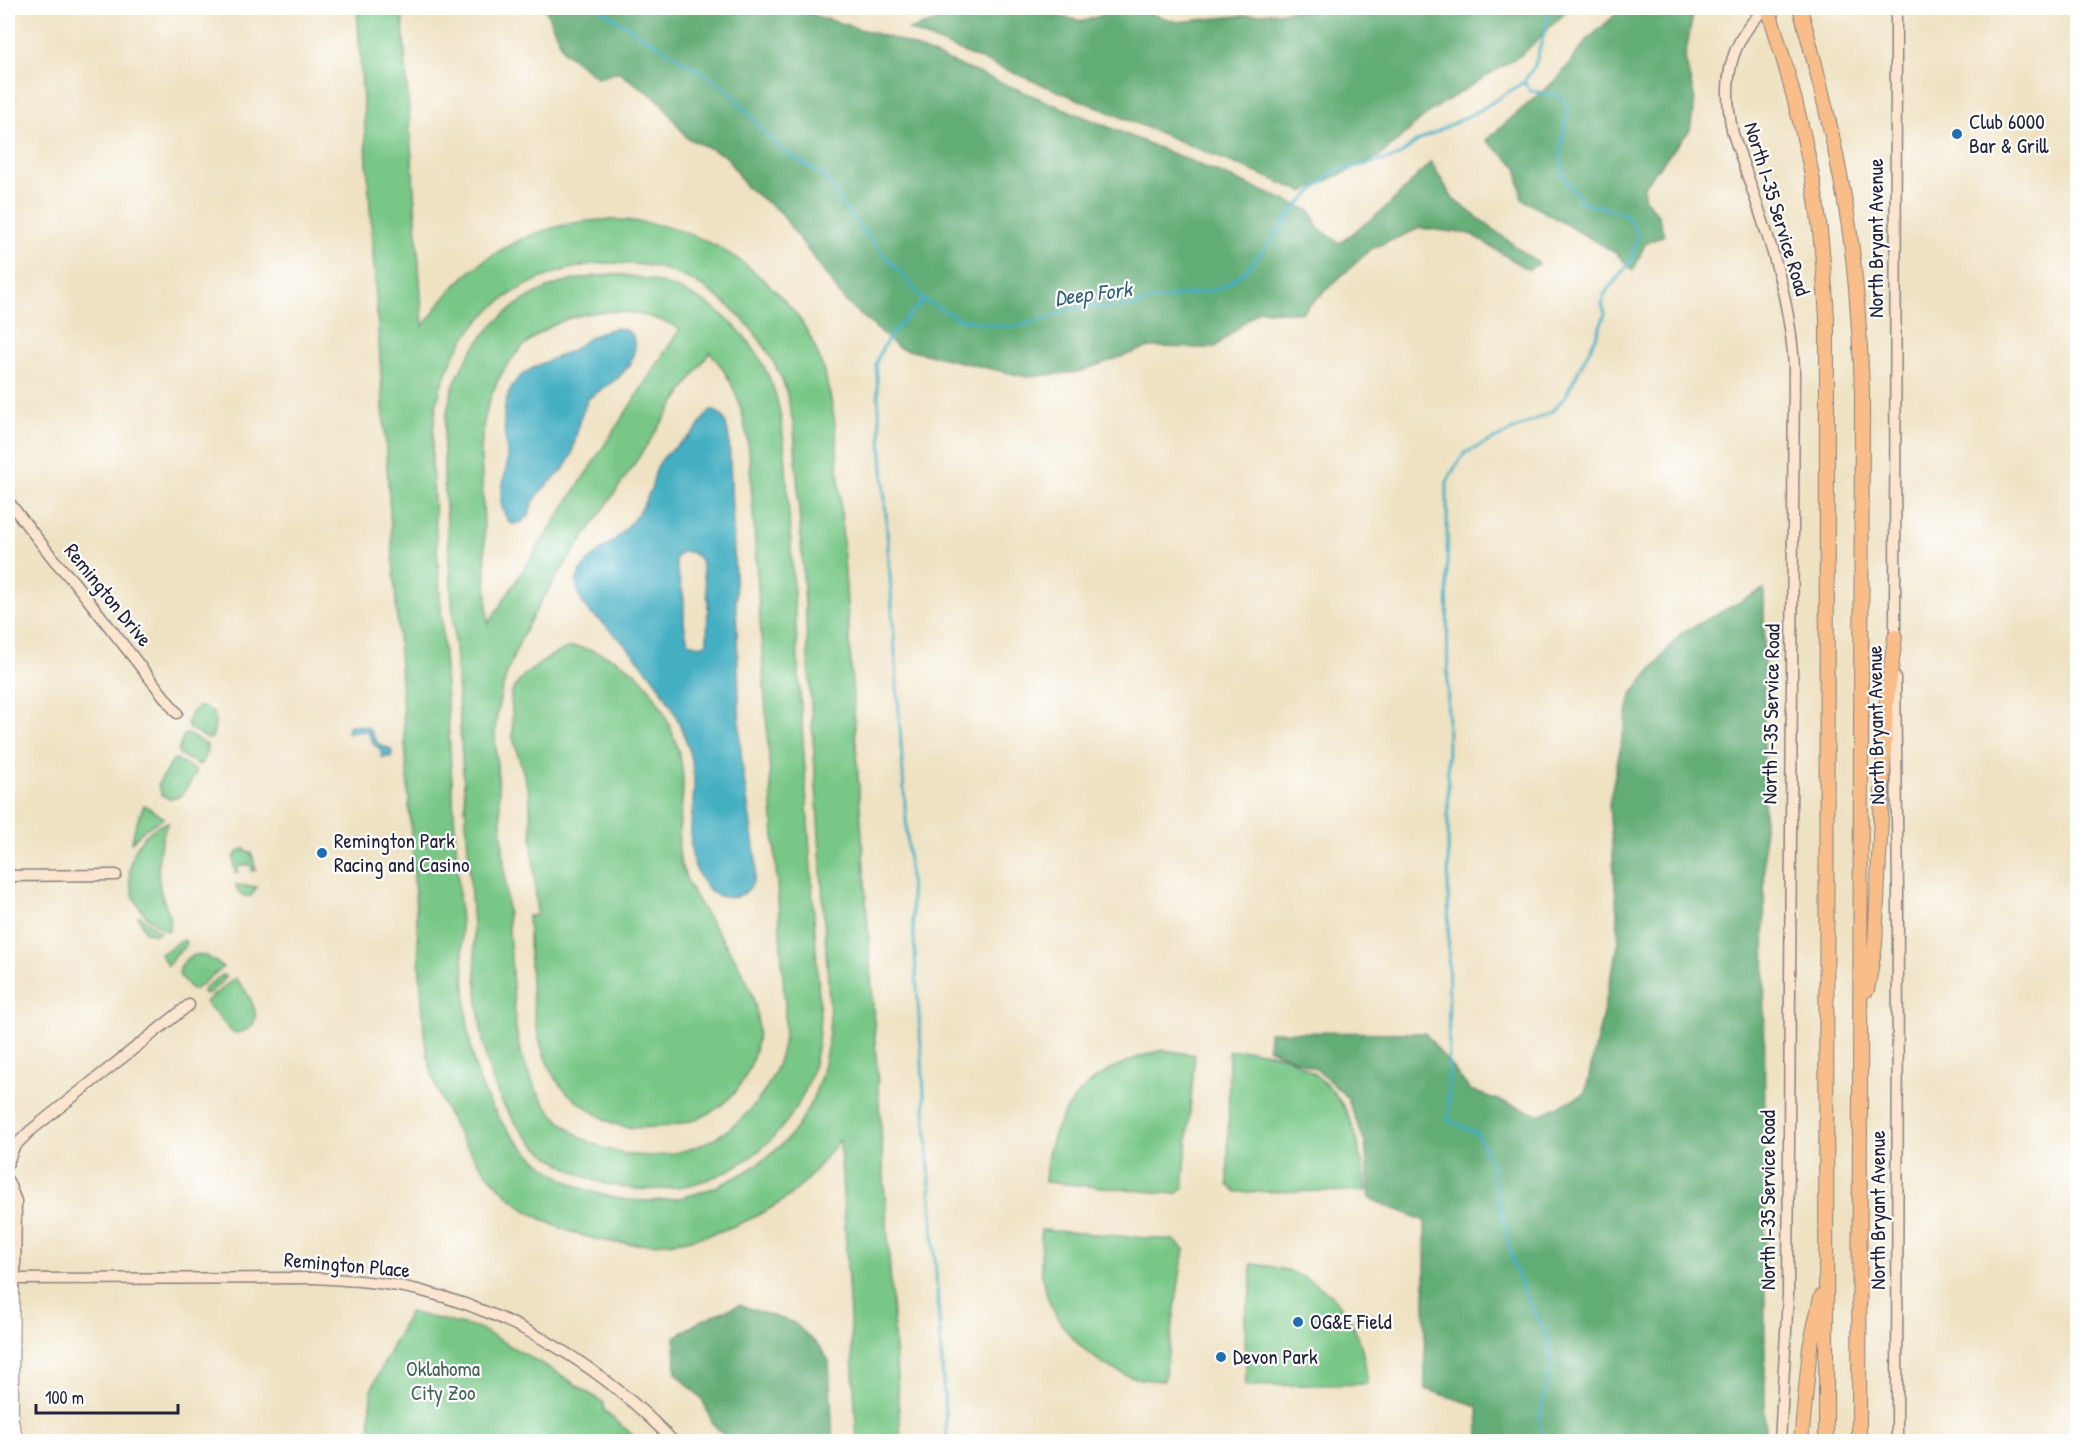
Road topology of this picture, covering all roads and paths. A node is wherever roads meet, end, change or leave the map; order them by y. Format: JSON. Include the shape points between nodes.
{"nodes":[{"id":1,"x":1767,"y":8,"type":"edge"},
{"id":2,"x":1800,"y":8,"type":"edge"},
{"id":3,"x":1889,"y":8,"type":"edge"},
{"id":4,"x":1896,"y":8,"type":"edge"},
{"id":5,"x":1896,"y":41,"type":"junction"},
{"id":6,"x":8,"y":501,"type":"edge"},
{"id":7,"x":1895,"y":637,"type":"junction"},
{"id":8,"x":177,"y":713,"type":"dead end"},
{"id":9,"x":116,"y":875,"type":"dead end"},
{"id":10,"x":8,"y":876,"type":"edge"},
{"id":11,"x":189,"y":1005,"type":"dead end"},
{"id":12,"x":1860,"y":1031,"type":"junction"},
{"id":13,"x":8,"y":1163,"type":"edge"},
{"id":14,"x":8,"y":1181,"type":"edge"},
{"id":15,"x":1827,"y":1268,"type":"junction"},
{"id":16,"x":11,"y":1279,"type":"edge"},
{"id":17,"x":19,"y":1442,"type":"edge"},
{"id":18,"x":674,"y":1442,"type":"edge"},
{"id":19,"x":1780,"y":1442,"type":"edge"},
{"id":20,"x":1801,"y":1442,"type":"edge"},
{"id":21,"x":1826,"y":1442,"type":"edge"},
{"id":22,"x":1859,"y":1442,"type":"edge"},
{"id":23,"x":1897,"y":1442,"type":"edge"}],
"edges":[{"from":1,"to":15,"type":"highway","via":[[1805,145],[1819,222],[1827,318]]},
{"from":1,"to":19,"type":"main road","name":"North I-35 Service Road","via":[[1747,28],[1738,44],[1727,95],[1733,134],[1786,300],[1794,368],[1788,1295]]},
{"from":2,"to":12,"type":"highway","via":[[1840,172],[1860,347]]},
{"from":3,"to":5,"type":"main road"},
{"from":4,"to":5,"type":"main road","name":"North Bryant Avenue"},
{"from":5,"to":7,"type":"main road","name":"North Bryant Avenue"},
{"from":6,"to":8,"type":"main road","name":"Remington Drive"},
{"from":7,"to":12,"type":"highway","via":[[1885,728],[1875,945]]},
{"from":7,"to":23,"type":"main road","name":"North Bryant Avenue"},
{"from":9,"to":10,"type":"main road"},
{"from":11,"to":13,"type":"main road","via":[[30,1131],[14,1148]]},
{"from":12,"to":22,"type":"highway"},
{"from":14,"to":16,"type":"main road","via":[[16,1200]]},
{"from":15,"to":20,"type":"highway","via":[[1810,1347]]},
{"from":15,"to":21,"type":"highway"},
{"from":16,"to":17,"type":"street"},
{"from":16,"to":18,"type":"main road","name":"Remington Place","via":[[313,1278],[417,1290],[473,1306],[546,1340],[625,1395]]}]}
